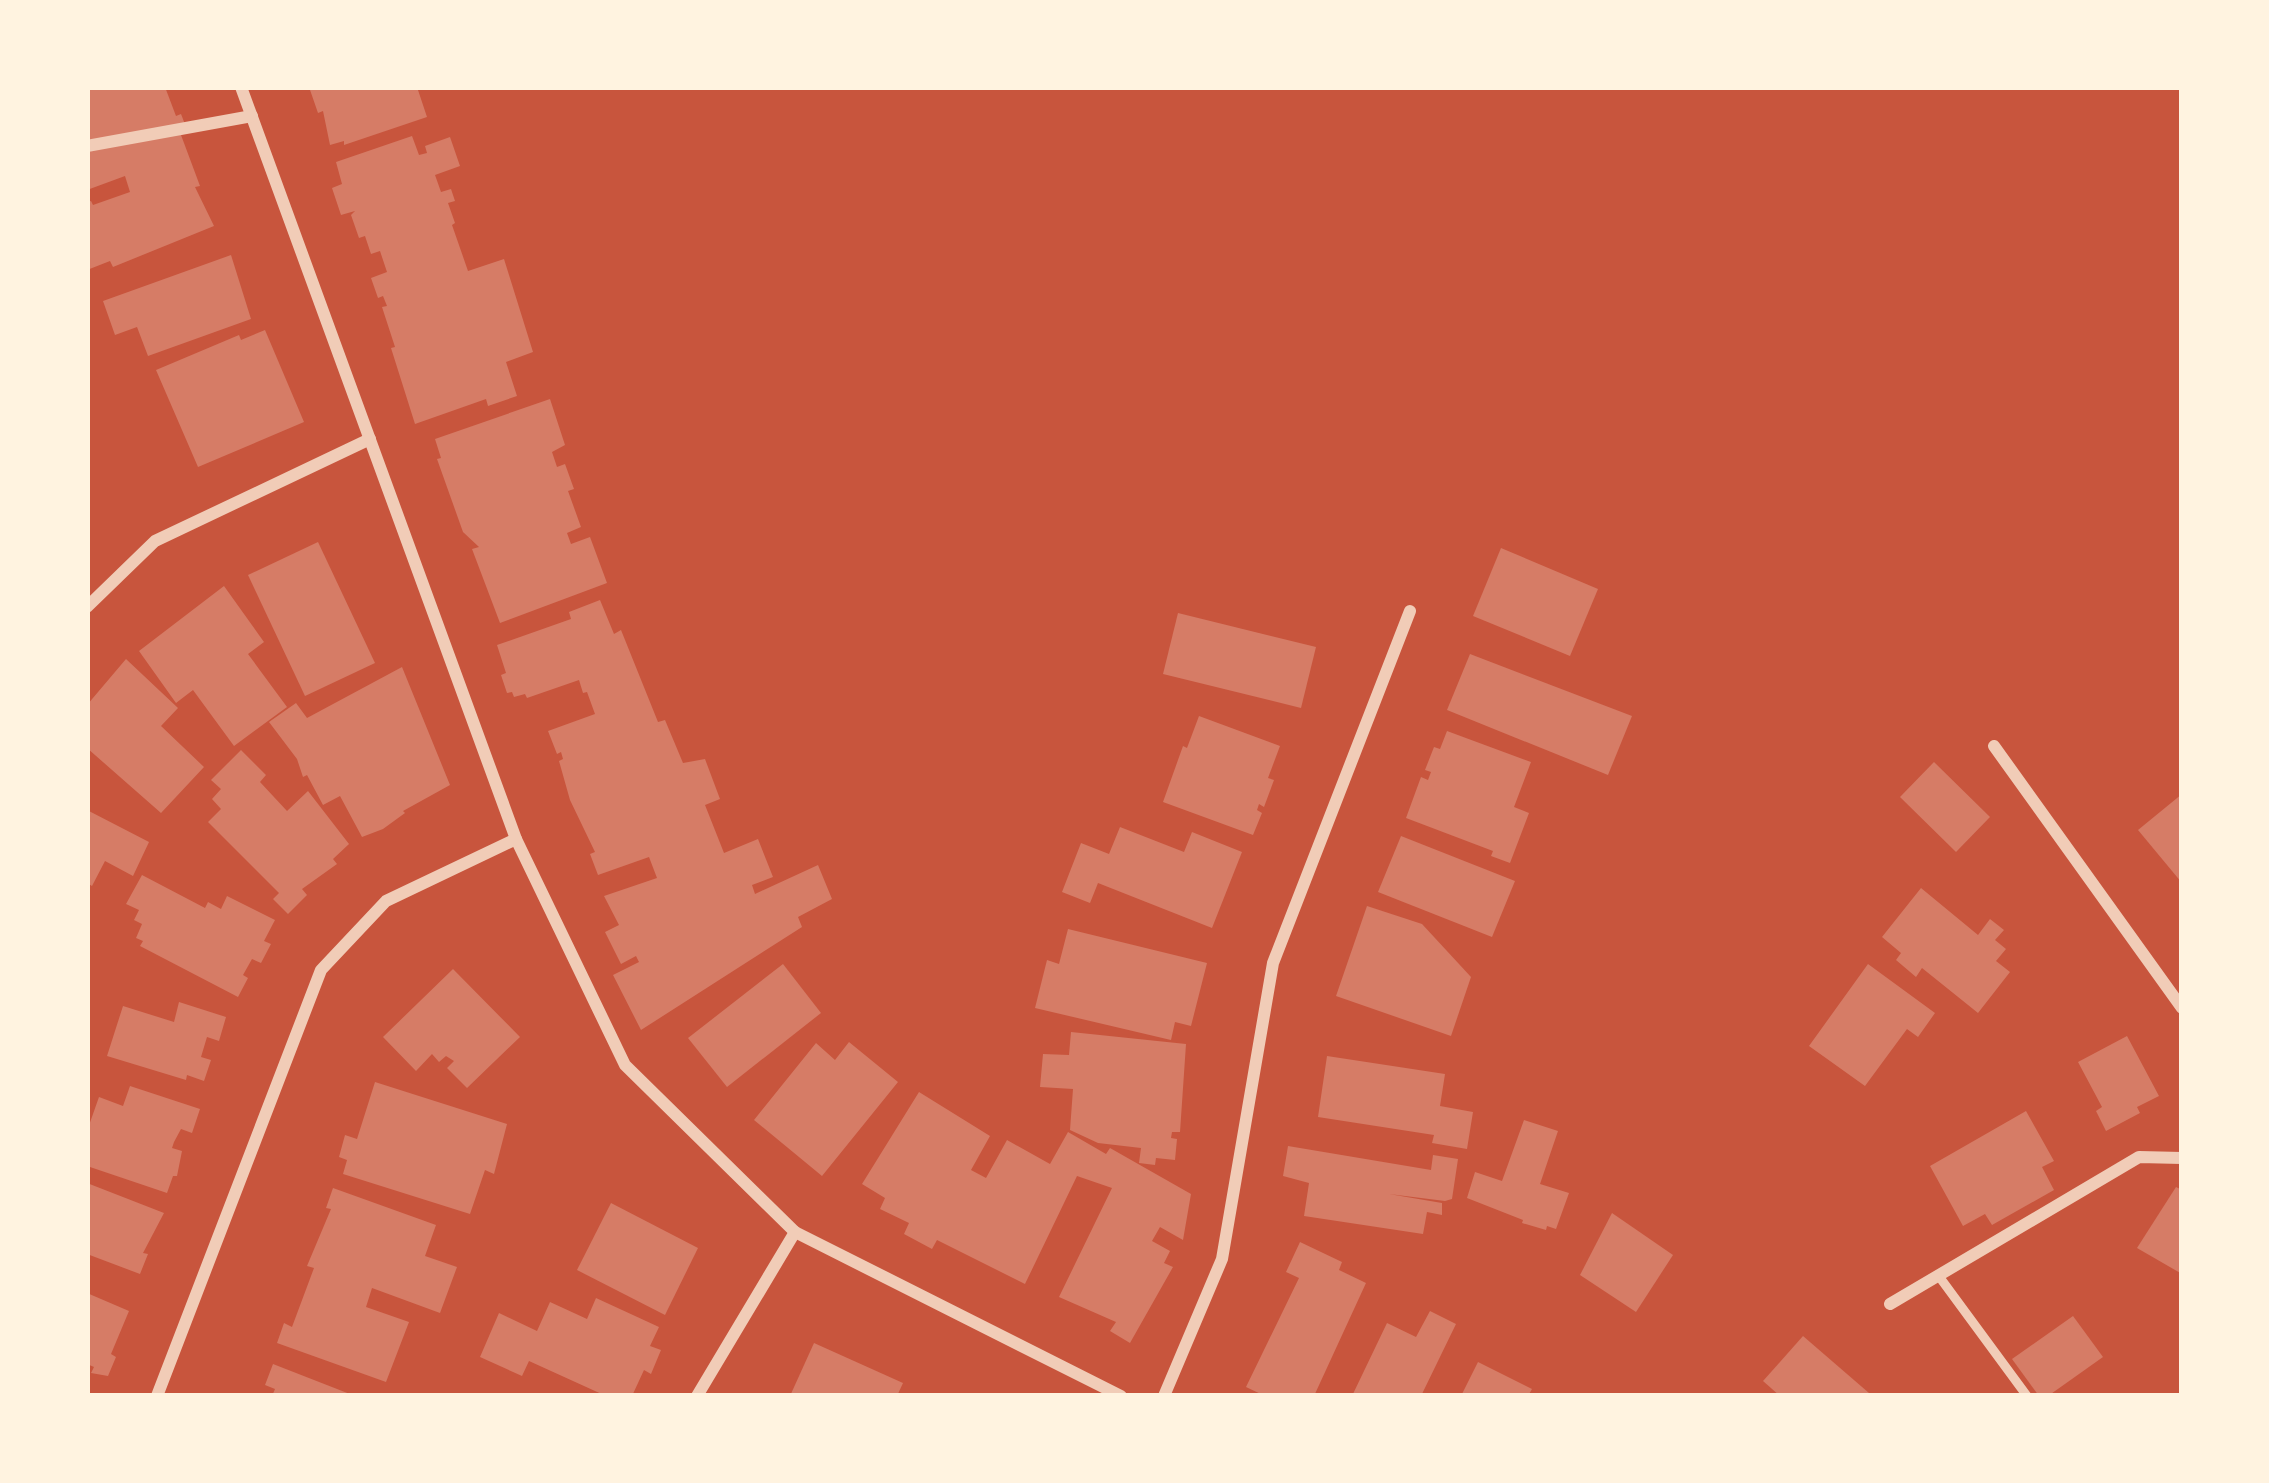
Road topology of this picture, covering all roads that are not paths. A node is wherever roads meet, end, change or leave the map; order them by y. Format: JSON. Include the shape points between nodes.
{"nodes":[{"id":1,"x":241,"y":87,"type":"edge"},
{"id":2,"x":252,"y":116,"type":"junction"},
{"id":3,"x":87,"y":146,"type":"edge"},
{"id":4,"x":370,"y":439,"type":"junction"},
{"id":5,"x":87,"y":607,"type":"edge"},
{"id":6,"x":1410,"y":611,"type":"dead end"},
{"id":7,"x":1994,"y":746,"type":"dead end"},
{"id":8,"x":515,"y":839,"type":"junction"},
{"id":9,"x":2182,"y":1008,"type":"edge"},
{"id":10,"x":2182,"y":1158,"type":"edge"},
{"id":11,"x":794,"y":1232,"type":"junction"},
{"id":12,"x":1938,"y":1276,"type":"junction"},
{"id":13,"x":1890,"y":1304,"type":"dead end"},
{"id":14,"x":157,"y":1396,"type":"edge"},
{"id":15,"x":697,"y":1396,"type":"edge"},
{"id":16,"x":1120,"y":1396,"type":"edge"},
{"id":17,"x":1164,"y":1396,"type":"edge"},
{"id":18,"x":2027,"y":1396,"type":"edge"}],
"edges":[{"from":1,"to":2,"type":"street"},
{"from":2,"to":3,"type":"street"},
{"from":2,"to":4,"type":"street"},
{"from":4,"to":5,"type":"street","via":[[155,541]]},
{"from":4,"to":8,"type":"street"},
{"from":6,"to":17,"type":"street","via":[[1273,963],[1222,1259]]},
{"from":7,"to":9,"type":"street"},
{"from":8,"to":11,"type":"street","via":[[625,1065]]},
{"from":8,"to":14,"type":"street","via":[[386,901],[321,970]]},
{"from":10,"to":12,"type":"street","via":[[2139,1157]]},
{"from":11,"to":15,"type":"street"},
{"from":11,"to":16,"type":"street"},
{"from":12,"to":13,"type":"street"},
{"from":12,"to":18,"type":"lane"}]}
